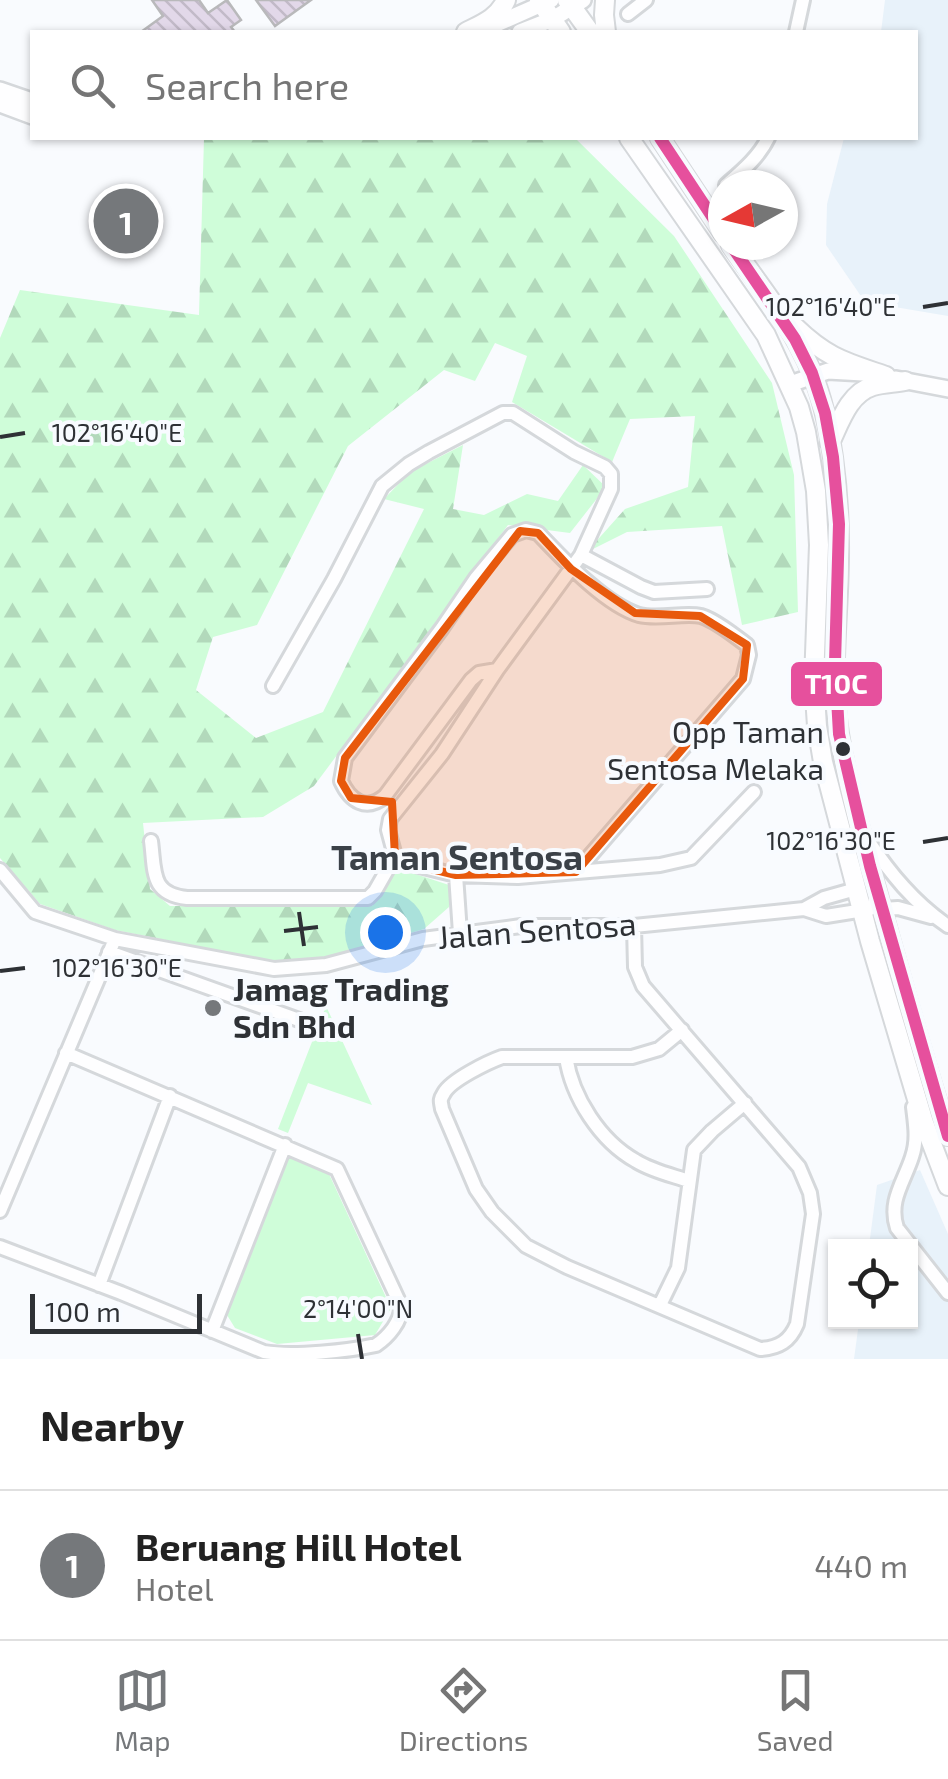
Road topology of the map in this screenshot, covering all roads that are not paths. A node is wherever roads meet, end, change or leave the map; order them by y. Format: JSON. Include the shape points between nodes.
{"nodes":[{"id":1,"x":506,"y":0,"type":"edge"},
{"id":2,"x":605,"y":0,"type":"edge"},
{"id":3,"x":646,"y":0,"type":"edge"},
{"id":4,"x":803,"y":0,"type":"edge"},
{"id":5,"x":574,"y":3,"type":"edge"},
{"id":6,"x":549,"y":11,"type":"edge"},
{"id":7,"x":628,"y":14,"type":"dead end"},
{"id":8,"x":470,"y":30,"type":"edge"},
{"id":9,"x":485,"y":30,"type":"edge"},
{"id":10,"x":523,"y":30,"type":"edge"},
{"id":11,"x":589,"y":30,"type":"edge"},
{"id":12,"x":606,"y":30,"type":"edge"},
{"id":13,"x":796,"y":30,"type":"edge"},
{"id":14,"x":30,"y":102,"type":"edge"},
{"id":15,"x":1,"y":104,"type":"edge"},
{"id":16,"x":30,"y":115,"type":"edge"},
{"id":17,"x":620,"y":140,"type":"edge"},
{"id":18,"x":630,"y":140,"type":"edge"},
{"id":19,"x":661,"y":140,"type":"edge"},
{"id":20,"x":767,"y":140,"type":"edge"},
{"id":21,"x":644,"y":161,"type":"junction"},
{"id":22,"x":744,"y":170,"type":"edge"},
{"id":23,"x":708,"y":199,"type":"edge"},
{"id":24,"x":702,"y":204,"type":"junction"},
{"id":25,"x":708,"y":213,"type":"edge"},
{"id":26,"x":742,"y":260,"type":"edge"},
{"id":27,"x":780,"y":313,"type":"junction"},
{"id":28,"x":813,"y":375,"type":"junction"},
{"id":29,"x":886,"y":376,"type":"junction"},
{"id":30,"x":905,"y":381,"type":"junction"},
{"id":31,"x":790,"y":384,"type":"junction"},
{"id":32,"x":948,"y":389,"type":"edge"},
{"id":33,"x":830,"y":442,"type":"junction"},
{"id":34,"x":581,"y":555,"type":"junction"},
{"id":35,"x":571,"y":569,"type":"junction"},
{"id":36,"x":707,"y":589,"type":"dead end"},
{"id":37,"x":497,"y":670,"type":"junction"},
{"id":38,"x":272,"y":686,"type":"dead end"},
{"id":39,"x":754,"y":792,"type":"dead end"},
{"id":40,"x":860,"y":828,"type":"junction"},
{"id":41,"x":151,"y":840,"type":"dead end"},
{"id":42,"x":394,"y":856,"type":"junction"},
{"id":43,"x":0,"y":870,"type":"edge"},
{"id":44,"x":576,"y":872,"type":"junction"},
{"id":45,"x":456,"y":875,"type":"junction"},
{"id":46,"x":856,"y":888,"type":"junction"},
{"id":47,"x":876,"y":888,"type":"junction"},
{"id":48,"x":804,"y":909,"type":"junction"},
{"id":49,"x":882,"y":909,"type":"junction"},
{"id":50,"x":862,"y":911,"type":"junction"},
{"id":51,"x":943,"y":923,"type":"edge"},
{"id":52,"x":634,"y":926,"type":"junction"},
{"id":53,"x":460,"y":933,"type":"junction"},
{"id":54,"x":112,"y":945,"type":"junction"},
{"id":55,"x":314,"y":1025,"type":"dead end"},
{"id":56,"x":682,"y":1030,"type":"junction"},
{"id":57,"x":66,"y":1053,"type":"junction"},
{"id":58,"x":566,"y":1057,"type":"junction"},
{"id":59,"x":906,"y":1061,"type":"junction"},
{"id":60,"x":170,"y":1096,"type":"junction"},
{"id":61,"x":745,"y":1104,"type":"junction"},
{"id":62,"x":948,"y":1136,"type":"edge"},
{"id":63,"x":285,"y":1145,"type":"junction"},
{"id":64,"x":689,"y":1181,"type":"junction"},
{"id":65,"x":948,"y":1186,"type":"edge"},
{"id":66,"x":0,"y":1211,"type":"edge"},
{"id":67,"x":0,"y":1247,"type":"edge"},
{"id":68,"x":99,"y":1284,"type":"junction"},
{"id":69,"x":948,"y":1292,"type":"edge"},
{"id":70,"x":660,"y":1305,"type":"junction"},
{"id":71,"x":212,"y":1331,"type":"junction"}],
"edges":[{"from":1,"to":8,"type":"highway","via":[[493,18]]},
{"from":2,"to":12,"type":"highway"},
{"from":3,"to":7,"type":"street"},
{"from":4,"to":13,"type":"street"},
{"from":5,"to":6,"type":"main road"},
{"from":5,"to":11,"type":"highway"},
{"from":6,"to":9,"type":"main road"},
{"from":6,"to":10,"type":"main road"},
{"from":14,"to":15,"type":"main road"},
{"from":15,"to":16,"type":"main road"},
{"from":17,"to":21,"type":"highway"},
{"from":18,"to":21,"type":"highway"},
{"from":19,"to":24,"type":"highway"},
{"from":20,"to":22,"type":"street"},
{"from":21,"to":31,"type":"highway","via":[[766,335]]},
{"from":23,"to":24,"type":"street"},
{"from":24,"to":25,"type":"highway"},
{"from":26,"to":27,"type":"highway"},
{"from":27,"to":28,"type":"highway"},
{"from":27,"to":29,"type":"highway","via":[[823,352]]},
{"from":28,"to":29,"type":"main road","via":[[840,370]]},
{"from":28,"to":31,"type":"main road"},
{"from":28,"to":33,"type":"highway"},
{"from":29,"to":30,"type":"main road"},
{"from":30,"to":32,"type":"main road"},
{"from":30,"to":33,"type":"highway","via":[[861,392]]},
{"from":31,"to":46,"type":"highway","via":[[816,491],[816,726]]},
{"from":33,"to":40,"type":"highway","via":[[840,546],[836,708]]},
{"from":34,"to":35,"type":"street"},
{"from":34,"to":36,"type":"street","via":[[654,592]]},
{"from":34,"to":38,"type":"street","via":[[612,489],[611,474],[522,416],[503,413],[382,486]]},
{"from":35,"to":37,"type":"street"},
{"from":35,"to":37,"type":"street","via":[[538,533],[512,535],[345,758],[341,781],[351,798],[365,805],[385,796],[471,680]]},
{"from":35,"to":44,"type":"street","via":[[635,614],[700,616],[747,645],[749,656],[743,679]]},
{"from":37,"to":42,"type":"street","via":[[390,819]]},
{"from":39,"to":44,"type":"street","via":[[690,858]]},
{"from":40,"to":47,"type":"highway"},
{"from":40,"to":51,"type":"street","via":[[894,878]]},
{"from":41,"to":42,"type":"street","via":[[158,885],[187,898],[368,898]]},
{"from":42,"to":45,"type":"street"},
{"from":43,"to":54,"type":"street","name":"Jalan Sentosa","via":[[34,912]]},
{"from":44,"to":45,"type":"street"},
{"from":45,"to":53,"type":"street"},
{"from":46,"to":48,"type":"street","name":"Jalan Sentosa"},
{"from":46,"to":50,"type":"highway"},
{"from":47,"to":49,"type":"highway"},
{"from":47,"to":50,"type":"street","via":[[874,904]]},
{"from":48,"to":50,"type":"street","name":"Jalan Sentosa","via":[[826,916]]},
{"from":48,"to":52,"type":"street","name":"Jalan Sentosa"},
{"from":49,"to":51,"type":"street","via":[[912,910]]},
{"from":49,"to":62,"type":"highway"},
{"from":50,"to":59,"type":"highway"},
{"from":52,"to":53,"type":"street","name":"Jalan Sentosa"},
{"from":52,"to":56,"type":"street","via":[[638,977]]},
{"from":53,"to":54,"type":"street","name":"Jalan Sentosa","via":[[274,969]]},
{"from":54,"to":55,"type":"street"},
{"from":54,"to":57,"type":"street"},
{"from":56,"to":58,"type":"street","via":[[645,1054]]},
{"from":56,"to":61,"type":"street"},
{"from":57,"to":60,"type":"street"},
{"from":57,"to":66,"type":"street"},
{"from":58,"to":64,"type":"street","via":[[597,1127],[632,1159]]},
{"from":58,"to":70,"type":"street","via":[[492,1060],[444,1093],[448,1124],[484,1202],[526,1246]]},
{"from":59,"to":65,"type":"highway"},
{"from":59,"to":69,"type":"street","via":[[916,1134],[893,1215]]},
{"from":60,"to":63,"type":"street"},
{"from":60,"to":68,"type":"street"},
{"from":61,"to":64,"type":"street","via":[[694,1150]]},
{"from":61,"to":70,"type":"street","via":[[799,1167],[810,1193],[813,1214],[793,1334],[760,1349]]},
{"from":63,"to":71,"type":"street"},
{"from":63,"to":71,"type":"street","via":[[337,1169],[402,1313],[370,1347],[276,1354]]},
{"from":64,"to":70,"type":"street","via":[[678,1268]]},
{"from":67,"to":68,"type":"street"},
{"from":68,"to":71,"type":"street"}]}
